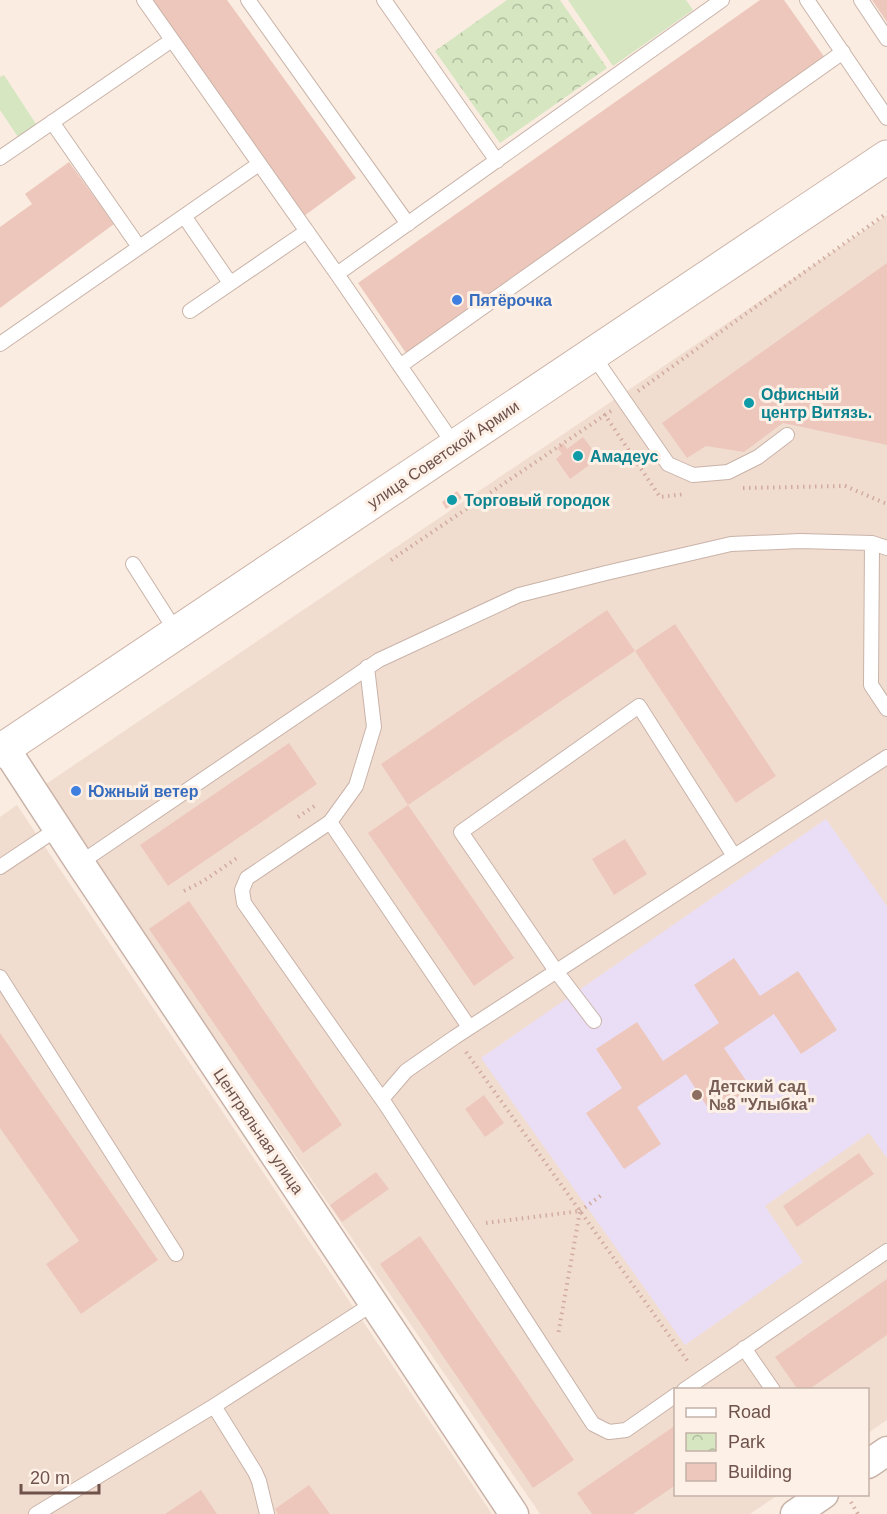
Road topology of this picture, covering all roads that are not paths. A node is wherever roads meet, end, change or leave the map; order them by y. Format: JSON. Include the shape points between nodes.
{"nodes":[{"id":1,"x":144,"y":0,"type":"edge"},
{"id":2,"x":248,"y":0,"type":"edge"},
{"id":3,"x":384,"y":0,"type":"edge"},
{"id":4,"x":722,"y":0,"type":"edge"},
{"id":5,"x":807,"y":0,"type":"edge"},
{"id":6,"x":861,"y":0,"type":"edge"},
{"id":7,"x":887,"y":39,"type":"edge"},
{"id":8,"x":172,"y":40,"type":"junction"},
{"id":9,"x":843,"y":52,"type":"junction"},
{"id":10,"x":887,"y":118,"type":"edge"},
{"id":11,"x":52,"y":122,"type":"junction"},
{"id":12,"x":887,"y":156,"type":"edge"},
{"id":13,"x":0,"y":158,"type":"edge"},
{"id":14,"x":497,"y":161,"type":"junction"},
{"id":15,"x":259,"y":164,"type":"junction"},
{"id":16,"x":184,"y":216,"type":"junction"},
{"id":17,"x":408,"y":224,"type":"junction"},
{"id":18,"x":307,"y":231,"type":"junction"},
{"id":19,"x":139,"y":247,"type":"junction"},
{"id":20,"x":337,"y":274,"type":"junction"},
{"id":21,"x":230,"y":283,"type":"junction"},
{"id":22,"x":190,"y":311,"type":"dead end"},
{"id":23,"x":0,"y":344,"type":"edge"},
{"id":24,"x":592,"y":354,"type":"junction"},
{"id":25,"x":400,"y":366,"type":"junction"},
{"id":26,"x":788,"y":435,"type":"dead end"},
{"id":27,"x":455,"y":446,"type":"junction"},
{"id":28,"x":872,"y":543,"type":"junction"},
{"id":29,"x":887,"y":548,"type":"edge"},
{"id":30,"x":133,"y":564,"type":"dead end"},
{"id":31,"x":177,"y":633,"type":"junction"},
{"id":32,"x":367,"y":667,"type":"junction"},
{"id":33,"x":887,"y":709,"type":"edge"},
{"id":34,"x":3,"y":750,"type":"edge"},
{"id":35,"x":887,"y":757,"type":"edge"},
{"id":36,"x":330,"y":822,"type":"junction"},
{"id":37,"x":57,"y":829,"type":"junction"},
{"id":38,"x":734,"y":856,"type":"junction"},
{"id":39,"x":80,"y":863,"type":"junction"},
{"id":40,"x":0,"y":867,"type":"edge"},
{"id":41,"x":556,"y":971,"type":"junction"},
{"id":42,"x":0,"y":976,"type":"edge"},
{"id":43,"x":594,"y":1021,"type":"dead end"},
{"id":44,"x":469,"y":1027,"type":"junction"},
{"id":45,"x":382,"y":1099,"type":"junction"},
{"id":46,"x":887,"y":1251,"type":"edge"},
{"id":47,"x":176,"y":1254,"type":"dead end"},
{"id":48,"x":374,"y":1303,"type":"junction"},
{"id":49,"x":744,"y":1348,"type":"junction"},
{"id":50,"x":686,"y":1388,"type":"edge"},
{"id":51,"x":772,"y":1388,"type":"edge"},
{"id":52,"x":674,"y":1396,"type":"edge"},
{"id":53,"x":214,"y":1406,"type":"junction"},
{"id":54,"x":887,"y":1451,"type":"edge"},
{"id":55,"x":869,"y":1463,"type":"edge"},
{"id":56,"x":821,"y":1496,"type":"edge"},
{"id":57,"x":36,"y":1514,"type":"edge"},
{"id":58,"x":267,"y":1514,"type":"edge"},
{"id":59,"x":514,"y":1514,"type":"edge"},
{"id":60,"x":795,"y":1514,"type":"edge"}],
"edges":[{"from":1,"to":8,"type":"lane"},
{"from":2,"to":17,"type":"lane"},
{"from":3,"to":14,"type":"lane"},
{"from":4,"to":14,"type":"lane"},
{"from":5,"to":9,"type":"lane"},
{"from":6,"to":7,"type":"lane"},
{"from":8,"to":11,"type":"lane"},
{"from":8,"to":15,"type":"lane"},
{"from":9,"to":10,"type":"lane"},
{"from":9,"to":25,"type":"lane"},
{"from":11,"to":13,"type":"lane"},
{"from":11,"to":19,"type":"lane"},
{"from":12,"to":24,"type":"main road","name":"улица Советской Армии"},
{"from":14,"to":17,"type":"lane"},
{"from":15,"to":16,"type":"lane"},
{"from":15,"to":18,"type":"lane"},
{"from":16,"to":19,"type":"lane"},
{"from":16,"to":21,"type":"lane"},
{"from":17,"to":20,"type":"lane"},
{"from":18,"to":20,"type":"lane"},
{"from":18,"to":21,"type":"lane"},
{"from":19,"to":23,"type":"lane"},
{"from":20,"to":25,"type":"lane"},
{"from":21,"to":22,"type":"lane"},
{"from":24,"to":26,"type":"lane","via":[[668,464],[693,475],[728,472]]},
{"from":24,"to":27,"type":"main road","name":"улица Советской Армии"},
{"from":25,"to":27,"type":"lane"},
{"from":27,"to":31,"type":"main road","name":"улица Советской Армии"},
{"from":28,"to":29,"type":"lane"},
{"from":28,"to":32,"type":"lane","via":[[731,544],[606,573],[519,595]]},
{"from":28,"to":33,"type":"lane","via":[[871,685]]},
{"from":30,"to":31,"type":"lane"},
{"from":31,"to":34,"type":"main road","name":"улица Советской Армии"},
{"from":32,"to":36,"type":"lane","via":[[374,727],[356,786]]},
{"from":32,"to":39,"type":"lane"},
{"from":34,"to":37,"type":"street","name":"Центральная улица"},
{"from":35,"to":38,"type":"lane"},
{"from":36,"to":44,"type":"lane"},
{"from":36,"to":45,"type":"lane","via":[[247,878],[242,890],[244,903]]},
{"from":37,"to":39,"type":"street","name":"Центральная улица"},
{"from":37,"to":40,"type":"lane"},
{"from":38,"to":41,"type":"lane"},
{"from":38,"to":41,"type":"lane","via":[[639,706],[461,831]]},
{"from":39,"to":48,"type":"street","name":"Центральная улица"},
{"from":41,"to":43,"type":"lane"},
{"from":41,"to":44,"type":"lane"},
{"from":42,"to":47,"type":"lane"},
{"from":44,"to":45,"type":"lane","via":[[406,1071]]},
{"from":45,"to":52,"type":"lane","via":[[593,1424],[609,1432],[626,1430]]},
{"from":46,"to":49,"type":"lane"},
{"from":48,"to":53,"type":"lane"},
{"from":48,"to":59,"type":"street","name":"Центральная улица"},
{"from":49,"to":50,"type":"lane"},
{"from":49,"to":51,"type":"lane"},
{"from":53,"to":57,"type":"lane"},
{"from":53,"to":58,"type":"lane","via":[[255,1472]]},
{"from":54,"to":55,"type":"street"},
{"from":56,"to":60,"type":"street"}]}
